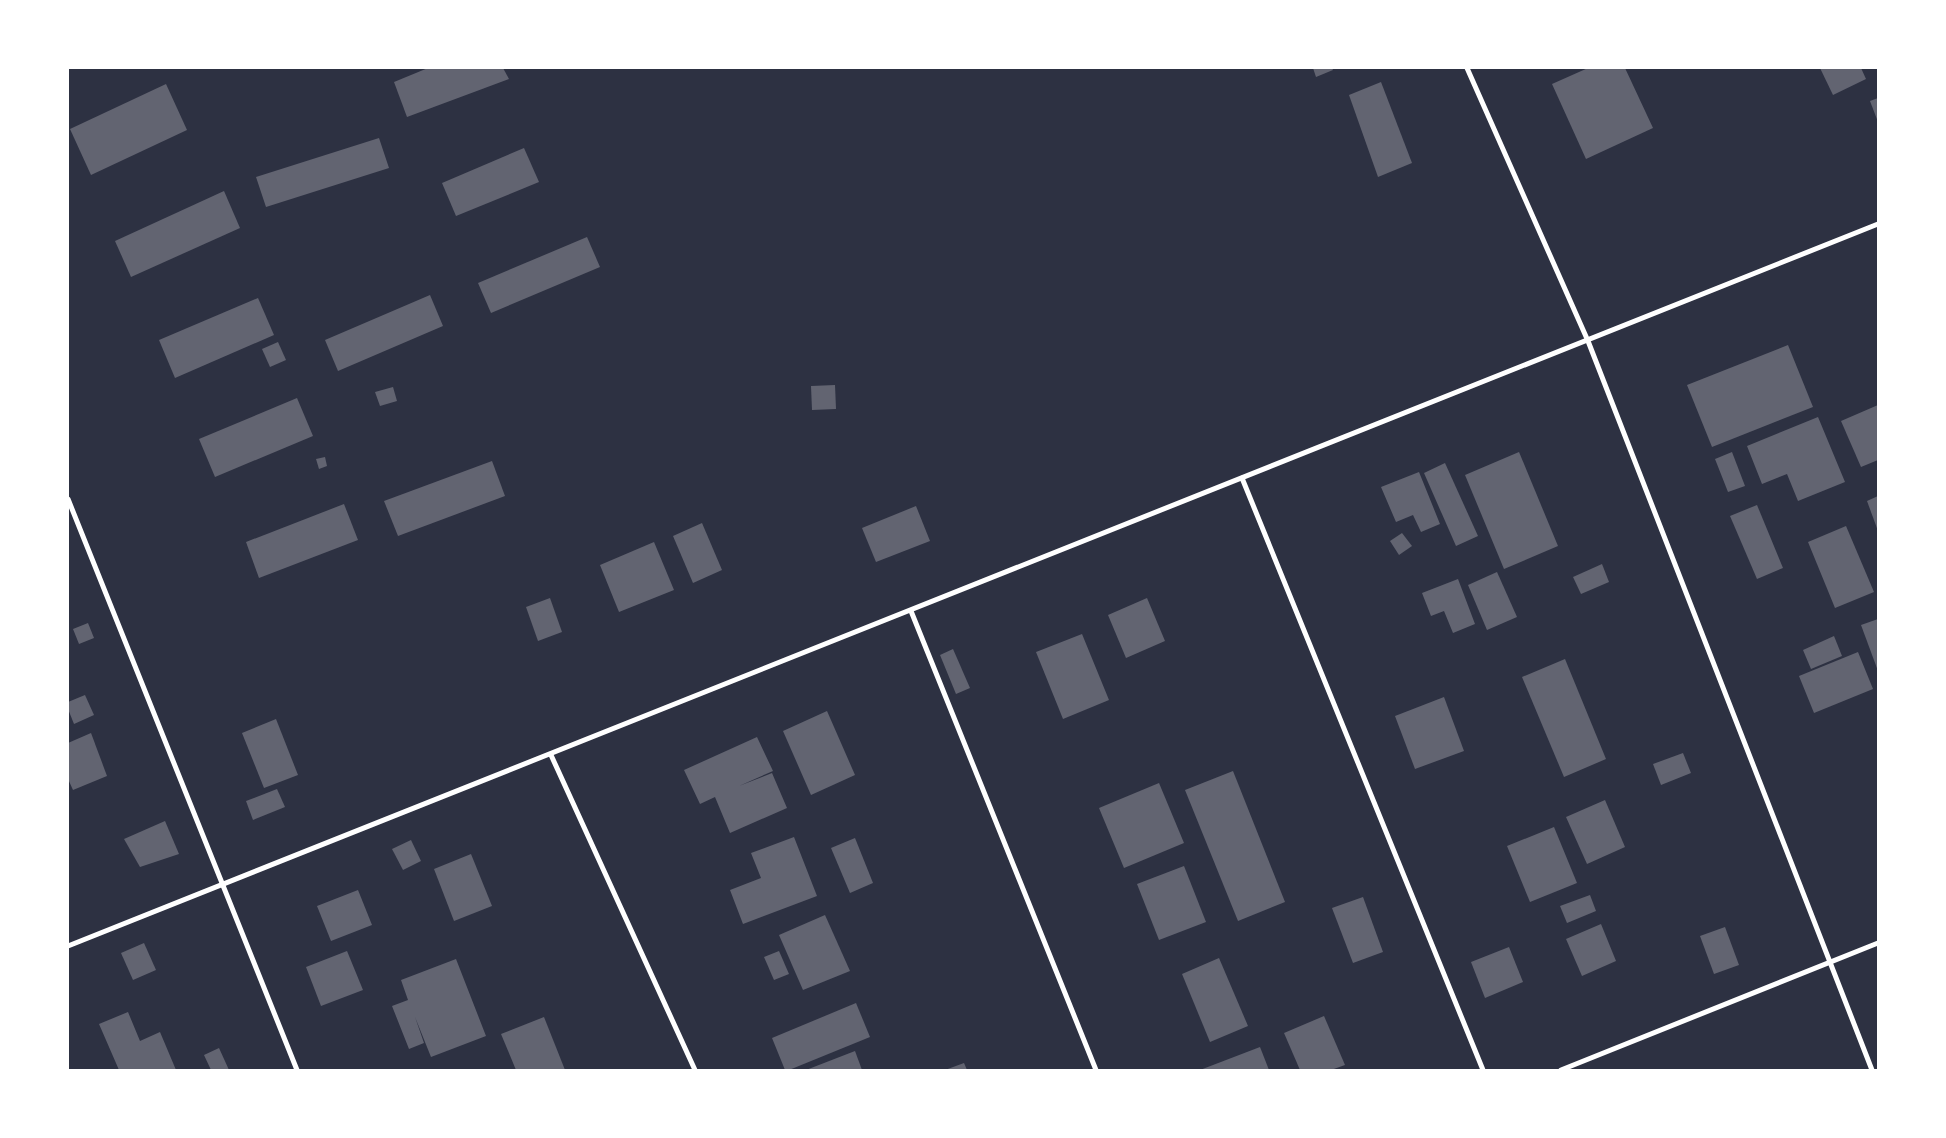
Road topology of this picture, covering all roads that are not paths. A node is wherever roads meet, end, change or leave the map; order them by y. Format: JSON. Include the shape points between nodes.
{"nodes":[{"id":1,"x":1467,"y":68,"type":"edge"},
{"id":2,"x":1878,"y":224,"type":"edge"},
{"id":3,"x":1588,"y":341,"type":"junction"},
{"id":4,"x":1242,"y":478,"type":"junction"},
{"id":5,"x":68,"y":499,"type":"edge"},
{"id":6,"x":912,"y":611,"type":"junction"},
{"id":7,"x":551,"y":755,"type":"junction"},
{"id":8,"x":223,"y":885,"type":"junction"},
{"id":9,"x":1878,"y":944,"type":"edge"},
{"id":10,"x":68,"y":946,"type":"edge"},
{"id":11,"x":1830,"y":963,"type":"junction"},
{"id":12,"x":297,"y":1070,"type":"edge"},
{"id":13,"x":695,"y":1070,"type":"edge"},
{"id":14,"x":1096,"y":1070,"type":"edge"},
{"id":15,"x":1483,"y":1070,"type":"edge"},
{"id":16,"x":1562,"y":1070,"type":"edge"},
{"id":17,"x":1872,"y":1070,"type":"edge"}],
"edges":[{"from":1,"to":3,"type":"street"},
{"from":2,"to":3,"type":"street"},
{"from":3,"to":4,"type":"street"},
{"from":3,"to":11,"type":"street"},
{"from":4,"to":6,"type":"street"},
{"from":4,"to":15,"type":"street"},
{"from":5,"to":8,"type":"street"},
{"from":6,"to":7,"type":"street"},
{"from":6,"to":14,"type":"street"},
{"from":7,"to":8,"type":"street"},
{"from":7,"to":13,"type":"street"},
{"from":8,"to":10,"type":"street"},
{"from":8,"to":12,"type":"street"},
{"from":9,"to":11,"type":"street"},
{"from":11,"to":16,"type":"street"},
{"from":11,"to":17,"type":"street"}]}
